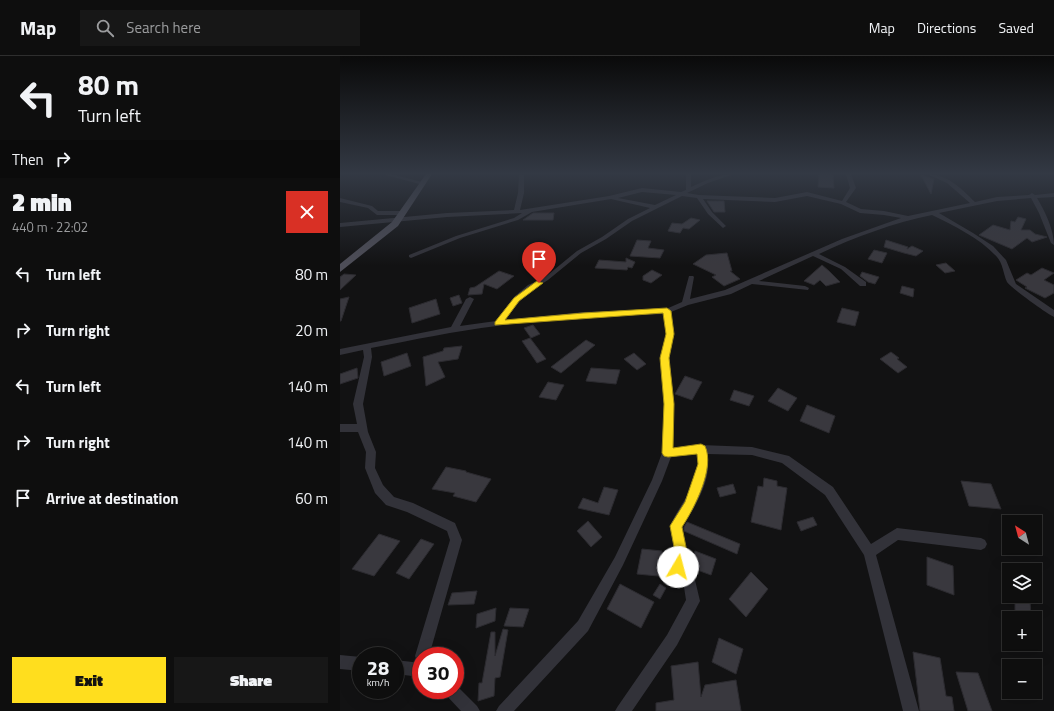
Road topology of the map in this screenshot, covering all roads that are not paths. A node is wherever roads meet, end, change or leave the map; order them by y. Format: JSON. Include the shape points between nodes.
{"nodes":[{"id":1,"x":360,"y":205,"type":"edge"},
{"id":2,"x":409,"y":205,"type":"edge"},
{"id":3,"x":518,"y":205,"type":"edge"},
{"id":4,"x":569,"y":205,"type":"edge"},
{"id":5,"x":643,"y":205,"type":"edge"},
{"id":6,"x":660,"y":205,"type":"edge"},
{"id":7,"x":705,"y":205,"type":"edge"},
{"id":8,"x":846,"y":205,"type":"edge"},
{"id":9,"x":971,"y":205,"type":"edge"},
{"id":10,"x":1040,"y":205,"type":"edge"},
{"id":11,"x":655,"y":207,"type":"junction"},
{"id":12,"x":517,"y":211,"type":"junction"},
{"id":13,"x":530,"y":211,"type":"junction"},
{"id":14,"x":934,"y":213,"type":"junction"},
{"id":15,"x":401,"y":216,"type":"junction"},
{"id":16,"x":908,"y":218,"type":"junction"},
{"id":17,"x":340,"y":224,"type":"edge"},
{"id":18,"x":723,"y":226,"type":"dead end"},
{"id":19,"x":1054,"y":243,"type":"edge"},
{"id":20,"x":814,"y":254,"type":"junction"},
{"id":21,"x":411,"y":256,"type":"dead end"},
{"id":22,"x":340,"y":269,"type":"edge"},
{"id":23,"x":691,"y":277,"type":"dead end"},
{"id":24,"x":751,"y":282,"type":"junction"},
{"id":25,"x":863,"y":284,"type":"dead end"},
{"id":26,"x":804,"y":288,"type":"dead end"},
{"id":27,"x":470,"y":299,"type":"dead end"},
{"id":28,"x":685,"y":303,"type":"junction"},
{"id":29,"x":667,"y":311,"type":"junction"},
{"id":30,"x":1054,"y":314,"type":"edge"},
{"id":31,"x":498,"y":323,"type":"junction"},
{"id":32,"x":454,"y":329,"type":"junction"},
{"id":33,"x":367,"y":346,"type":"junction"},
{"id":34,"x":340,"y":352,"type":"edge"},
{"id":35,"x":340,"y":428,"type":"edge"},
{"id":36,"x":362,"y":428,"type":"junction"},
{"id":37,"x":701,"y":449,"type":"junction"},
{"id":38,"x":668,"y":453,"type":"junction"},
{"id":39,"x":981,"y":544,"type":"dead end"},
{"id":40,"x":869,"y":552,"type":"junction"},
{"id":41,"x":425,"y":647,"type":"edge"},
{"id":42,"x":340,"y":662,"type":"edge"},
{"id":43,"x":352,"y":663,"type":"edge"},
{"id":44,"x":460,"y":699,"type":"edge"},
{"id":45,"x":472,"y":711,"type":"edge"},
{"id":46,"x":504,"y":711,"type":"edge"},
{"id":47,"x":623,"y":711,"type":"edge"},
{"id":48,"x":911,"y":711,"type":"edge"}],
"edges":[{"from":1,"to":15,"type":"street","via":[[370,207],[377,213]]},
{"from":2,"to":15,"type":"main road"},
{"from":3,"to":12,"type":"street"},
{"from":4,"to":13,"type":"street"},
{"from":5,"to":11,"type":"street"},
{"from":6,"to":11,"type":"street"},
{"from":7,"to":18,"type":"street"},
{"from":8,"to":16,"type":"street","via":[[860,211],[884,212]]},
{"from":9,"to":14,"type":"street"},
{"from":10,"to":19,"type":"street","via":[[1047,230]]},
{"from":11,"to":31,"type":"street","via":[[569,258],[546,279],[517,299]]},
{"from":12,"to":13,"type":"street"},
{"from":12,"to":15,"type":"street"},
{"from":13,"to":21,"type":"street","via":[[516,219],[458,237]]},
{"from":14,"to":16,"type":"street"},
{"from":14,"to":30,"type":"street","via":[[968,232],[996,253],[1004,261],[1013,285]]},
{"from":15,"to":17,"type":"street"},
{"from":15,"to":22,"type":"main road","via":[[372,244]]},
{"from":16,"to":20,"type":"street","via":[[844,240]]},
{"from":20,"to":24,"type":"street"},
{"from":20,"to":25,"type":"street","via":[[843,268]]},
{"from":23,"to":28,"type":"street"},
{"from":24,"to":26,"type":"street"},
{"from":24,"to":28,"type":"street","via":[[728,292]]},
{"from":27,"to":32,"type":"street"},
{"from":28,"to":29,"type":"street"},
{"from":29,"to":31,"type":"street"},
{"from":29,"to":38,"type":"street","via":[[670,334],[664,358],[669,404]]},
{"from":31,"to":32,"type":"street"},
{"from":32,"to":33,"type":"street"},
{"from":33,"to":34,"type":"street"},
{"from":33,"to":36,"type":"street","via":[[368,357],[358,404]]},
{"from":35,"to":36,"type":"street"},
{"from":36,"to":41,"type":"street","via":[[371,452],[370,468],[379,489],[390,501],[451,527],[456,540]]},
{"from":37,"to":38,"type":"street"},
{"from":37,"to":40,"type":"street","via":[[752,451],[785,458],[829,491]]},
{"from":37,"to":47,"type":"street","via":[[703,464],[700,479],[690,505],[676,526],[681,552],[678,567],[690,585],[692,601],[672,640]]},
{"from":38,"to":46,"type":"street","via":[[619,561],[583,626]]},
{"from":39,"to":40,"type":"street","via":[[897,534]]},
{"from":40,"to":48,"type":"street"},
{"from":42,"to":43,"type":"street"},
{"from":44,"to":45,"type":"street"}]}
